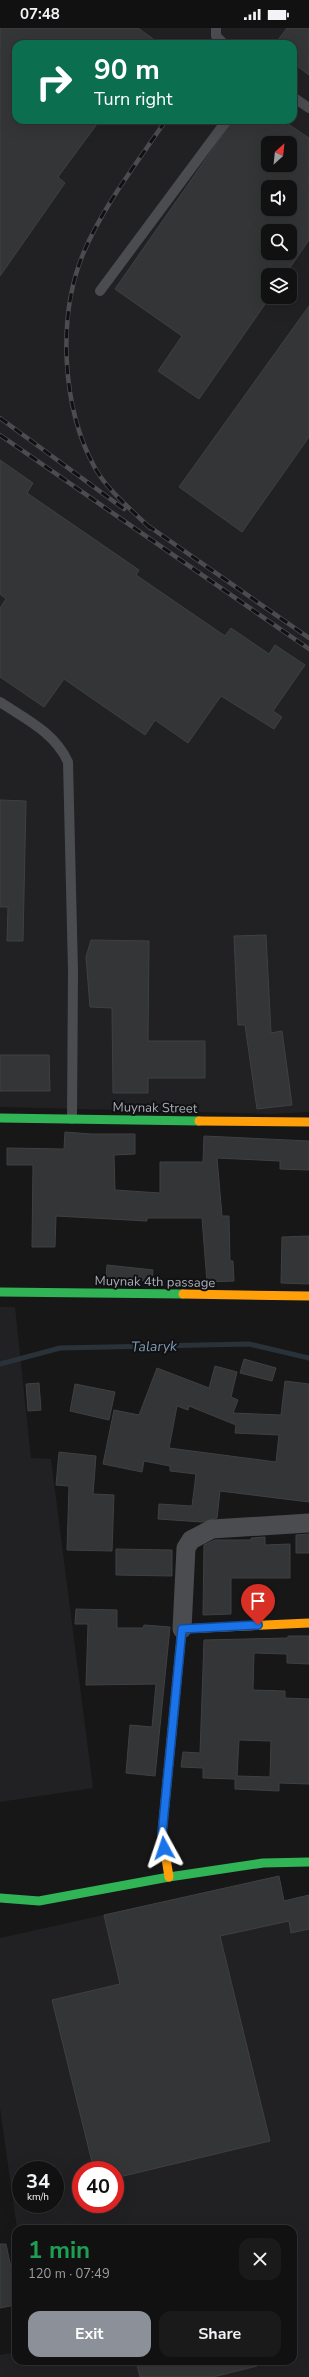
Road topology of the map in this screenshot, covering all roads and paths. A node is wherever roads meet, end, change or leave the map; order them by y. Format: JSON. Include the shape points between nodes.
{"nodes":[{"id":1,"x":216,"y":28,"type":"edge"},
{"id":2,"x":220,"y":40,"type":"edge"},
{"id":3,"x":297,"y":100,"type":"edge"},
{"id":4,"x":309,"y":108,"type":"edge"},
{"id":5,"x":224,"y":124,"type":"edge"},
{"id":6,"x":100,"y":291,"type":"dead end"},
{"id":7,"x":0,"y":702,"type":"edge"},
{"id":8,"x":0,"y":1118,"type":"edge"},
{"id":9,"x":72,"y":1119,"type":"junction"},
{"id":10,"x":309,"y":1122,"type":"edge"},
{"id":11,"x":0,"y":1292,"type":"edge"},
{"id":12,"x":309,"y":1296,"type":"edge"},
{"id":13,"x":309,"y":1523,"type":"edge"},
{"id":14,"x":309,"y":1623,"type":"edge"},
{"id":15,"x":182,"y":1629,"type":"junction"},
{"id":16,"x":309,"y":1862,"type":"edge"},
{"id":17,"x":169,"y":1877,"type":"junction"},
{"id":18,"x":0,"y":1898,"type":"edge"}],
"edges":[{"from":1,"to":2,"type":"lane","via":[[216,36]]},
{"from":3,"to":4,"type":"lane"},
{"from":5,"to":6,"type":"lane"},
{"from":7,"to":9,"type":"lane","via":[[44,730],[63,751],[68,762],[73,971]]},
{"from":8,"to":9,"type":"street","name":"Muynak Street"},
{"from":9,"to":10,"type":"street","name":"Muynak Street"},
{"from":11,"to":12,"type":"street","name":"Muynak 4th passage"},
{"from":13,"to":15,"type":"street","via":[[212,1530],[191,1540],[186,1548]]},
{"from":14,"to":15,"type":"street"},
{"from":15,"to":17,"type":"street","via":[[162,1834]]},
{"from":16,"to":17,"type":"street","via":[[263,1863]]},
{"from":17,"to":18,"type":"street","via":[[39,1901]]}]}
